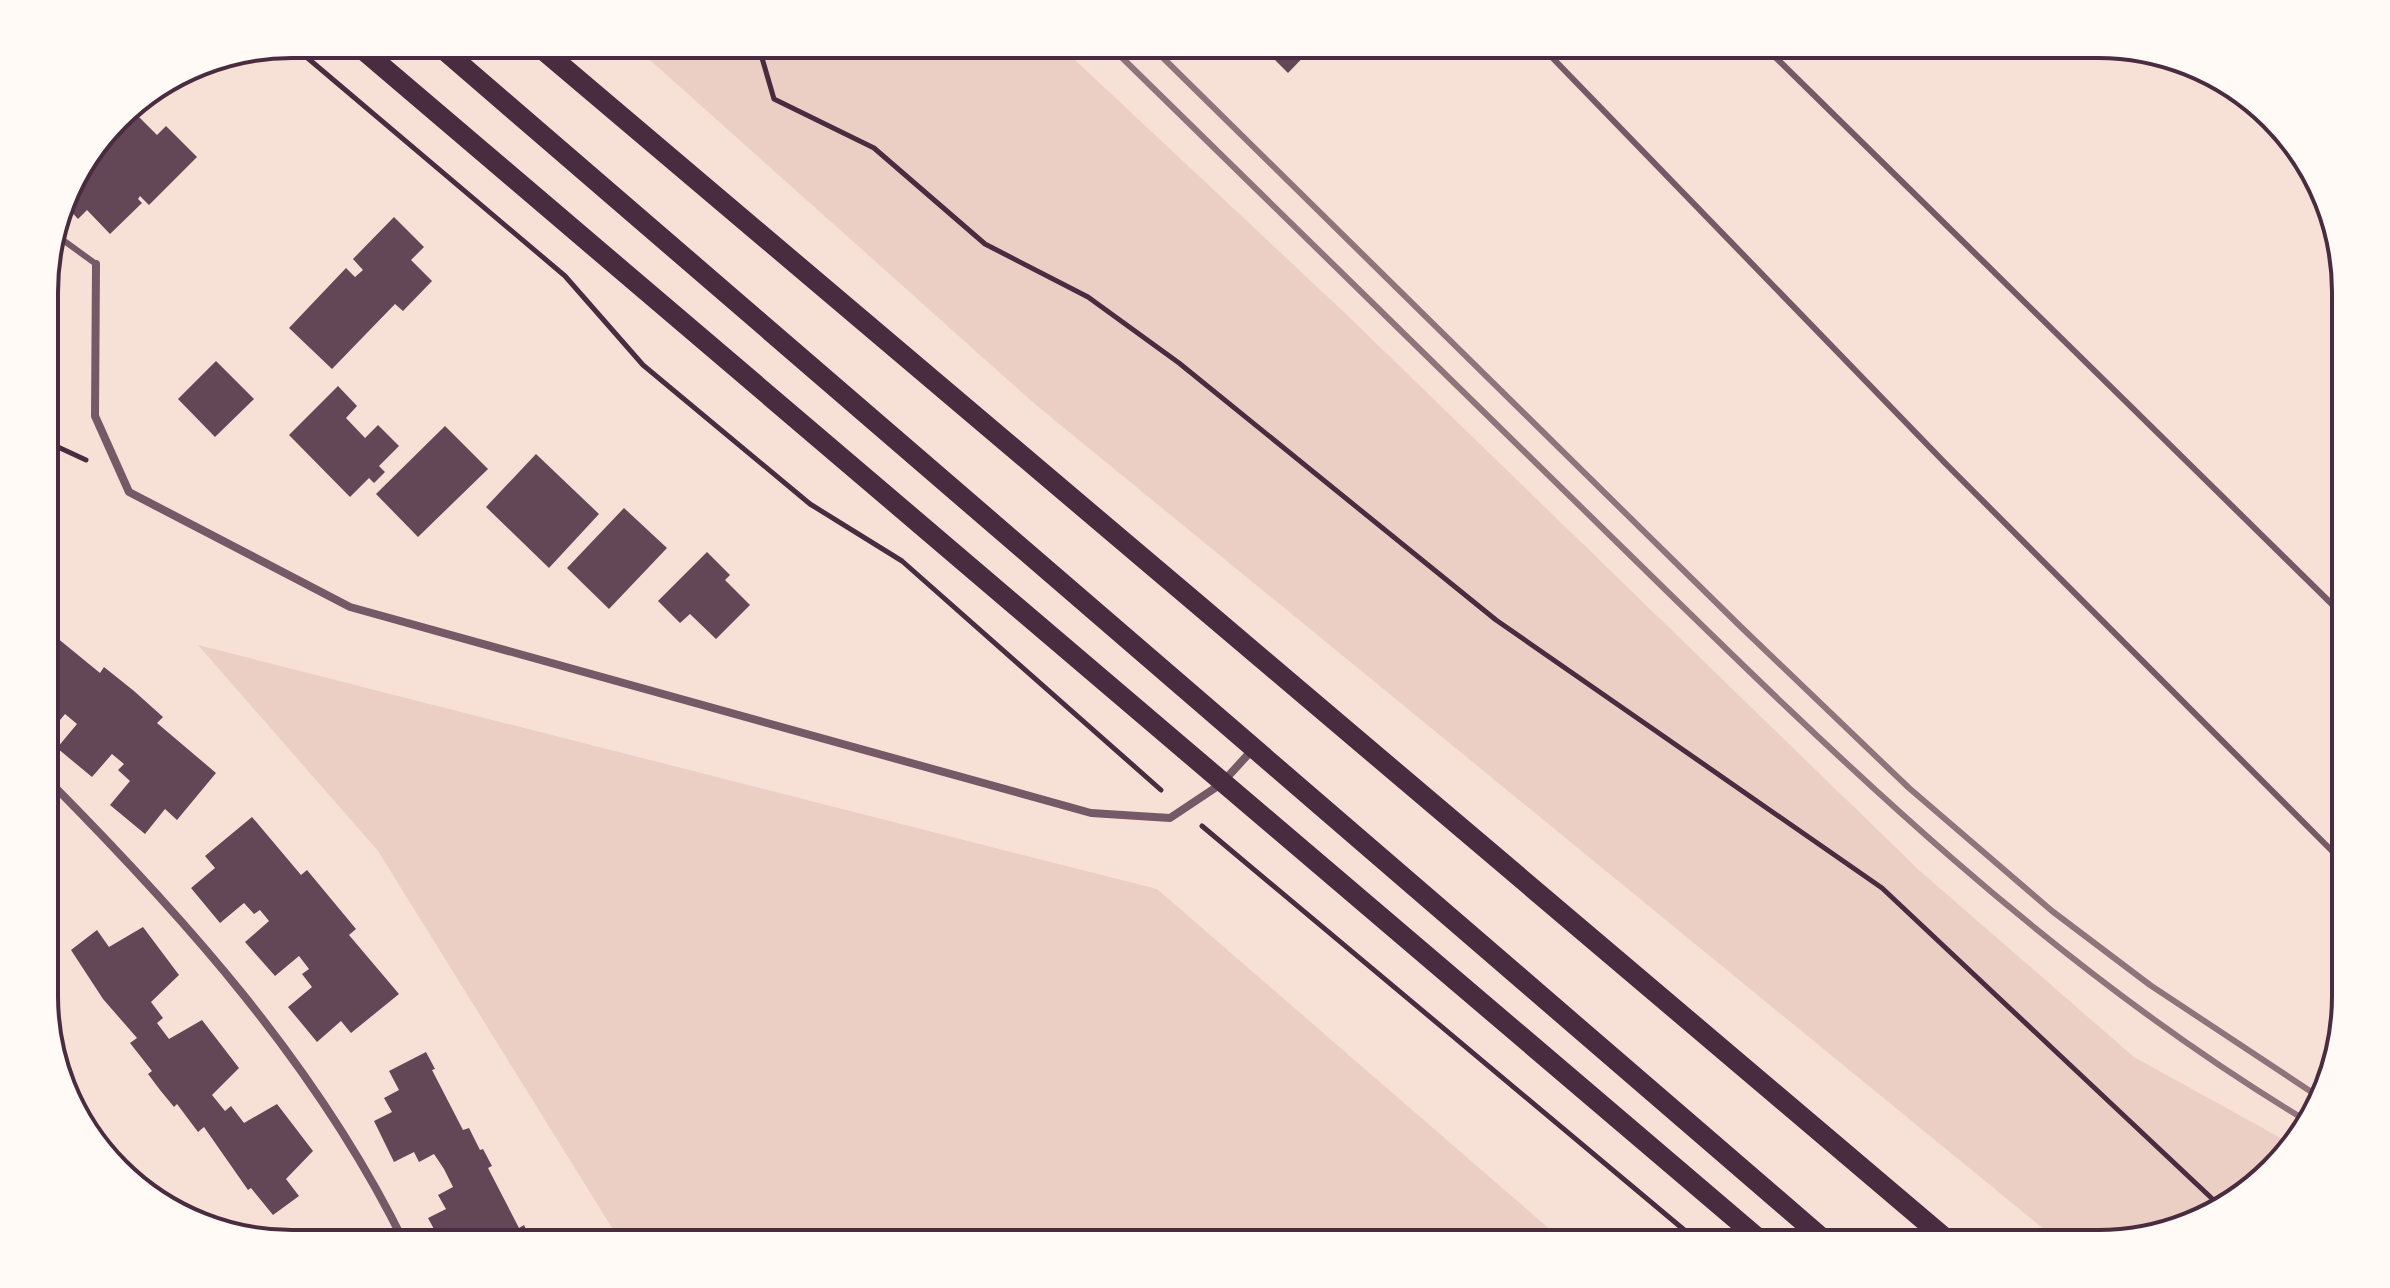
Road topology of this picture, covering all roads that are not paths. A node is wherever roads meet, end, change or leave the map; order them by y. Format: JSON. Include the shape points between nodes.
{"nodes":[{"id":1,"x":372,"y":58,"type":"edge"},
{"id":2,"x":453,"y":58,"type":"edge"},
{"id":3,"x":552,"y":58,"type":"edge"},
{"id":4,"x":1553,"y":58,"type":"edge"},
{"id":5,"x":1776,"y":58,"type":"edge"},
{"id":6,"x":64,"y":241,"type":"edge"},
{"id":7,"x":96,"y":264,"type":"joint"},
{"id":8,"x":2332,"y":604,"type":"edge"},
{"id":9,"x":1254,"y":748,"type":"junction"},
{"id":10,"x":1221,"y":784,"type":"junction"},
{"id":11,"x":58,"y":791,"type":"edge"},
{"id":12,"x":2332,"y":851,"type":"edge"},
{"id":13,"x":1748,"y":1229,"type":"edge"},
{"id":14,"x":1812,"y":1229,"type":"edge"},
{"id":15,"x":1935,"y":1229,"type":"edge"},
{"id":16,"x":397,"y":1230,"type":"edge"}],
"edges":[{"from":1,"to":10,"type":"main road"},
{"from":2,"to":9,"type":"main road"},
{"from":3,"to":15,"type":"main road"},
{"from":4,"to":12,"type":"lane"},
{"from":5,"to":8,"type":"lane"},
{"from":6,"to":7,"type":"lane"},
{"from":7,"to":10,"type":"street","via":[[95,416],[129,492],[350,607],[1091,813],[1170,818]]},
{"from":9,"to":10,"type":"street"},
{"from":9,"to":14,"type":"main road"},
{"from":10,"to":13,"type":"main road"},
{"from":11,"to":16,"type":"street","via":[[155,889],[293,1059],[340,1125]]}]}
